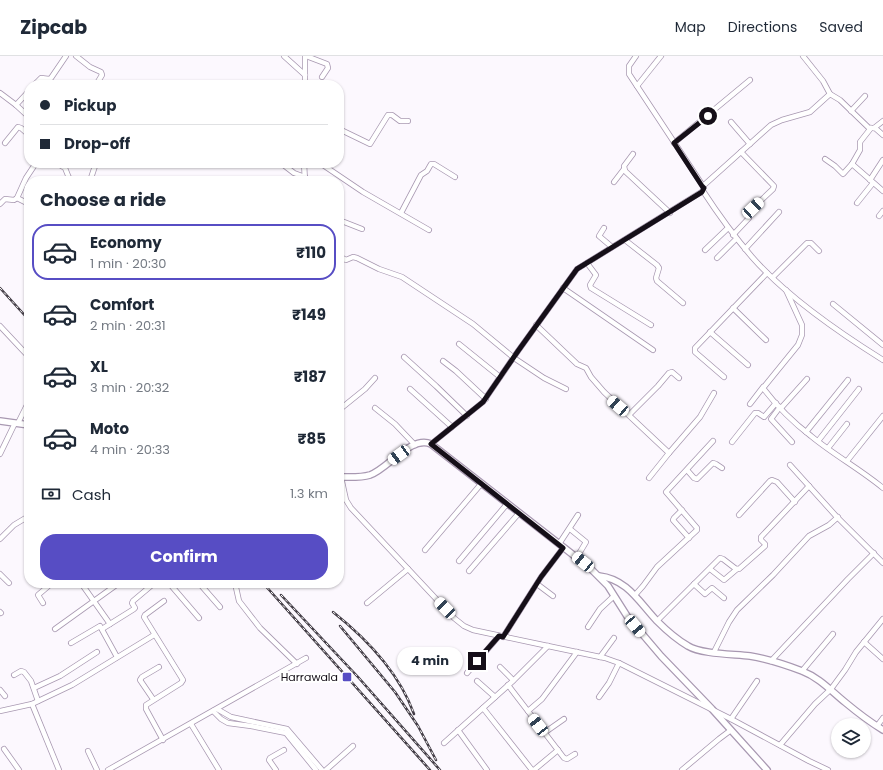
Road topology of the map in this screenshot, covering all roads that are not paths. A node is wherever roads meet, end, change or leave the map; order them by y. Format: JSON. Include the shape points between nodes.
{"nodes":[{"id":1,"x":66,"y":56,"type":"edge"},
{"id":2,"x":76,"y":56,"type":"edge"},
{"id":3,"x":284,"y":56,"type":"edge"},
{"id":4,"x":306,"y":56,"type":"edge"},
{"id":5,"x":636,"y":56,"type":"edge"},
{"id":6,"x":661,"y":56,"type":"edge"},
{"id":7,"x":804,"y":56,"type":"edge"},
{"id":8,"x":305,"y":75,"type":"junction"},
{"id":9,"x":322,"y":77,"type":"dead end"},
{"id":10,"x":38,"y":80,"type":"edge"},
{"id":11,"x":99,"y":80,"type":"edge"},
{"id":12,"x":305,"y":80,"type":"edge"},
{"id":13,"x":750,"y":80,"type":"dead end"},
{"id":14,"x":637,"y":86,"type":"junction"},
{"id":15,"x":0,"y":94,"type":"edge"},
{"id":16,"x":830,"y":94,"type":"junction"},
{"id":17,"x":24,"y":96,"type":"edge"},
{"id":18,"x":865,"y":96,"type":"dead end"},
{"id":19,"x":16,"y":105,"type":"junction"},
{"id":20,"x":851,"y":111,"type":"junction"},
{"id":21,"x":24,"y":112,"type":"edge"},
{"id":22,"x":408,"y":121,"type":"dead end"},
{"id":23,"x":883,"y":121,"type":"edge"},
{"id":24,"x":731,"y":122,"type":"dead end"},
{"id":25,"x":872,"y":128,"type":"junction"},
{"id":26,"x":24,"y":131,"type":"edge"},
{"id":27,"x":344,"y":131,"type":"edge"},
{"id":28,"x":883,"y":135,"type":"edge"},
{"id":29,"x":5,"y":143,"type":"dead end"},
{"id":30,"x":674,"y":143,"type":"junction"},
{"id":31,"x":750,"y":144,"type":"junction"},
{"id":32,"x":741,"y":152,"type":"junction"},
{"id":33,"x":633,"y":154,"type":"dead end"},
{"id":34,"x":825,"y":159,"type":"dead end"},
{"id":35,"x":883,"y":160,"type":"edge"},
{"id":36,"x":852,"y":164,"type":"junction"},
{"id":37,"x":288,"y":168,"type":"edge"},
{"id":38,"x":327,"y":168,"type":"edge"},
{"id":39,"x":624,"y":169,"type":"junction"},
{"id":40,"x":300,"y":176,"type":"edge"},
{"id":41,"x":339,"y":176,"type":"edge"},
{"id":42,"x":455,"y":177,"type":"dead end"},
{"id":43,"x":344,"y":179,"type":"edge"},
{"id":44,"x":872,"y":181,"type":"junction"},
{"id":45,"x":614,"y":182,"type":"dead end"},
{"id":46,"x":24,"y":187,"type":"edge"},
{"id":47,"x":703,"y":188,"type":"junction"},
{"id":48,"x":883,"y":191,"type":"edge"},
{"id":49,"x":16,"y":198,"type":"junction"},
{"id":50,"x":24,"y":202,"type":"edge"},
{"id":51,"x":857,"y":203,"type":"dead end"},
{"id":52,"x":0,"y":204,"type":"edge"},
{"id":53,"x":753,"y":208,"type":"dead end"},
{"id":54,"x":883,"y":211,"type":"edge"},
{"id":55,"x":779,"y":212,"type":"dead end"},
{"id":56,"x":401,"y":213,"type":"junction"},
{"id":57,"x":670,"y":213,"type":"junction"},
{"id":58,"x":879,"y":216,"type":"dead end"},
{"id":59,"x":749,"y":218,"type":"dead end"},
{"id":60,"x":344,"y":222,"type":"edge"},
{"id":61,"x":604,"y":228,"type":"dead end"},
{"id":62,"x":728,"y":228,"type":"junction"},
{"id":63,"x":362,"y":229,"type":"dead end"},
{"id":64,"x":429,"y":230,"type":"dead end"},
{"id":65,"x":735,"y":237,"type":"junction"},
{"id":66,"x":625,"y":240,"type":"junction"},
{"id":67,"x":612,"y":247,"type":"junction"},
{"id":68,"x":745,"y":249,"type":"junction"},
{"id":69,"x":705,"y":250,"type":"dead end"},
{"id":70,"x":819,"y":251,"type":"dead end"},
{"id":71,"x":716,"y":258,"type":"dead end"},
{"id":72,"x":344,"y":259,"type":"edge"},
{"id":73,"x":587,"y":263,"type":"junction"},
{"id":74,"x":767,"y":273,"type":"junction"},
{"id":75,"x":773,"y":277,"type":"junction"},
{"id":76,"x":563,"y":288,"type":"junction"},
{"id":77,"x":786,"y":290,"type":"junction"},
{"id":78,"x":683,"y":303,"type":"dead end"},
{"id":79,"x":833,"y":304,"type":"dead end"},
{"id":80,"x":733,"y":308,"type":"junction"},
{"id":81,"x":536,"y":325,"type":"junction"},
{"id":82,"x":651,"y":325,"type":"dead end"},
{"id":83,"x":0,"y":326,"type":"edge"},
{"id":84,"x":710,"y":332,"type":"junction"},
{"id":85,"x":766,"y":340,"type":"dead end"},
{"id":86,"x":459,"y":344,"type":"dead end"},
{"id":87,"x":883,"y":345,"type":"edge"},
{"id":88,"x":653,"y":350,"type":"dead end"},
{"id":89,"x":24,"y":352,"type":"edge"},
{"id":90,"x":404,"y":357,"type":"dead end"},
{"id":91,"x":514,"y":358,"type":"junction"},
{"id":92,"x":883,"y":360,"type":"edge"},
{"id":93,"x":443,"y":361,"type":"dead end"},
{"id":94,"x":748,"y":365,"type":"dead end"},
{"id":95,"x":500,"y":377,"type":"junction"},
{"id":96,"x":724,"y":377,"type":"dead end"},
{"id":97,"x":375,"y":378,"type":"dead end"},
{"id":98,"x":679,"y":378,"type":"dead end"},
{"id":99,"x":807,"y":379,"type":"dead end"},
{"id":100,"x":848,"y":380,"type":"dead end"},
{"id":101,"x":763,"y":388,"type":"junction"},
{"id":102,"x":859,"y":388,"type":"dead end"},
{"id":103,"x":410,"y":389,"type":"dead end"},
{"id":104,"x":566,"y":389,"type":"dead end"},
{"id":105,"x":714,"y":393,"type":"dead end"},
{"id":106,"x":486,"y":398,"type":"junction"},
{"id":107,"x":776,"y":402,"type":"junction"},
{"id":108,"x":750,"y":404,"type":"dead end"},
{"id":109,"x":344,"y":406,"type":"edge"},
{"id":110,"x":375,"y":408,"type":"dead end"},
{"id":111,"x":781,"y":408,"type":"junction"},
{"id":112,"x":24,"y":409,"type":"edge"},
{"id":113,"x":629,"y":415,"type":"junction"},
{"id":114,"x":467,"y":416,"type":"junction"},
{"id":115,"x":883,"y":416,"type":"edge"},
{"id":116,"x":0,"y":421,"type":"edge"},
{"id":117,"x":16,"y":423,"type":"junction"},
{"id":118,"x":24,"y":424,"type":"edge"},
{"id":119,"x":847,"y":424,"type":"dead end"},
{"id":120,"x":452,"y":427,"type":"junction"},
{"id":121,"x":806,"y":432,"type":"junction"},
{"id":122,"x":713,"y":441,"type":"dead end"},
{"id":123,"x":818,"y":441,"type":"junction"},
{"id":124,"x":732,"y":442,"type":"dead end"},
{"id":125,"x":792,"y":442,"type":"dead end"},
{"id":126,"x":431,"y":444,"type":"junction"},
{"id":127,"x":415,"y":445,"type":"junction"},
{"id":128,"x":828,"y":448,"type":"junction"},
{"id":129,"x":669,"y":453,"type":"junction"},
{"id":130,"x":0,"y":454,"type":"edge"},
{"id":131,"x":847,"y":461,"type":"junction"},
{"id":132,"x":790,"y":465,"type":"dead end"},
{"id":133,"x":722,"y":468,"type":"dead end"},
{"id":134,"x":686,"y":470,"type":"junction"},
{"id":135,"x":344,"y":477,"type":"edge"},
{"id":136,"x":649,"y":478,"type":"dead end"},
{"id":137,"x":481,"y":484,"type":"junction"},
{"id":138,"x":809,"y":486,"type":"junction"},
{"id":139,"x":883,"y":488,"type":"edge"},
{"id":140,"x":344,"y":490,"type":"edge"},
{"id":141,"x":795,"y":502,"type":"junction"},
{"id":142,"x":507,"y":504,"type":"junction"},
{"id":143,"x":682,"y":510,"type":"junction"},
{"id":144,"x":519,"y":513,"type":"junction"},
{"id":145,"x":578,"y":515,"type":"dead end"},
{"id":146,"x":739,"y":515,"type":"dead end"},
{"id":147,"x":838,"y":517,"type":"junction"},
{"id":148,"x":24,"y":519,"type":"edge"},
{"id":149,"x":570,"y":529,"type":"junction"},
{"id":150,"x":688,"y":538,"type":"junction"},
{"id":151,"x":0,"y":539,"type":"edge"},
{"id":152,"x":561,"y":546,"type":"junction"},
{"id":153,"x":425,"y":550,"type":"dead end"},
{"id":154,"x":874,"y":553,"type":"junction"},
{"id":155,"x":577,"y":557,"type":"junction"},
{"id":156,"x":459,"y":561,"type":"dead end"},
{"id":157,"x":883,"y":563,"type":"edge"},
{"id":158,"x":408,"y":569,"type":"junction"},
{"id":159,"x":710,"y":569,"type":"junction"},
{"id":160,"x":737,"y":569,"type":"junction"},
{"id":161,"x":469,"y":571,"type":"dead end"},
{"id":162,"x":0,"y":574,"type":"edge"},
{"id":163,"x":599,"y":576,"type":"junction"},
{"id":164,"x":9,"y":583,"type":"dead end"},
{"id":165,"x":536,"y":584,"type":"junction"},
{"id":166,"x":694,"y":584,"type":"junction"},
{"id":167,"x":46,"y":588,"type":"edge"},
{"id":168,"x":85,"y":588,"type":"edge"},
{"id":169,"x":112,"y":588,"type":"edge"},
{"id":170,"x":148,"y":588,"type":"edge"},
{"id":171,"x":173,"y":588,"type":"edge"},
{"id":172,"x":204,"y":588,"type":"edge"},
{"id":173,"x":236,"y":588,"type":"edge"},
{"id":174,"x":634,"y":595,"type":"junction"},
{"id":175,"x":553,"y":596,"type":"dead end"},
{"id":176,"x":614,"y":596,"type":"junction"},
{"id":177,"x":724,"y":598,"type":"dead end"},
{"id":178,"x":95,"y":601,"type":"junction"},
{"id":179,"x":164,"y":601,"type":"dead end"},
{"id":180,"x":43,"y":603,"type":"dead end"},
{"id":181,"x":367,"y":603,"type":"dead end"},
{"id":182,"x":220,"y":607,"type":"dead end"},
{"id":183,"x":199,"y":618,"type":"dead end"},
{"id":184,"x":883,"y":620,"type":"edge"},
{"id":185,"x":657,"y":621,"type":"junction"},
{"id":186,"x":110,"y":624,"type":"junction"},
{"id":187,"x":588,"y":627,"type":"dead end"},
{"id":188,"x":55,"y":629,"type":"dead end"},
{"id":189,"x":102,"y":629,"type":"junction"},
{"id":190,"x":834,"y":634,"type":"dead end"},
{"id":191,"x":154,"y":635,"type":"junction"},
{"id":192,"x":501,"y":636,"type":"junction"},
{"id":193,"x":614,"y":638,"type":"dead end"},
{"id":194,"x":864,"y":642,"type":"junction"},
{"id":195,"x":72,"y":643,"type":"dead end"},
{"id":196,"x":548,"y":646,"type":"junction"},
{"id":197,"x":96,"y":652,"type":"dead end"},
{"id":198,"x":577,"y":652,"type":"junction"},
{"id":199,"x":714,"y":652,"type":"junction"},
{"id":200,"x":117,"y":657,"type":"junction"},
{"id":201,"x":600,"y":657,"type":"junction"},
{"id":202,"x":306,"y":658,"type":"dead end"},
{"id":203,"x":883,"y":660,"type":"edge"},
{"id":204,"x":771,"y":661,"type":"junction"},
{"id":205,"x":619,"y":663,"type":"junction"},
{"id":206,"x":297,"y":664,"type":"junction"},
{"id":207,"x":159,"y":667,"type":"dead end"},
{"id":208,"x":500,"y":667,"type":"dead end"},
{"id":209,"x":802,"y":671,"type":"junction"},
{"id":210,"x":467,"y":673,"type":"dead end"},
{"id":211,"x":14,"y":675,"type":"dead end"},
{"id":212,"x":477,"y":680,"type":"dead end"},
{"id":213,"x":513,"y":680,"type":"junction"},
{"id":214,"x":757,"y":681,"type":"dead end"},
{"id":215,"x":508,"y":685,"type":"junction"},
{"id":216,"x":34,"y":688,"type":"junction"},
{"id":217,"x":831,"y":689,"type":"junction"},
{"id":218,"x":0,"y":690,"type":"edge"},
{"id":219,"x":5,"y":696,"type":"dead end"},
{"id":220,"x":495,"y":697,"type":"junction"},
{"id":221,"x":599,"y":697,"type":"dead end"},
{"id":222,"x":153,"y":699,"type":"junction"},
{"id":223,"x":38,"y":701,"type":"junction"},
{"id":224,"x":32,"y":704,"type":"junction"},
{"id":225,"x":483,"y":708,"type":"junction"},
{"id":226,"x":712,"y":709,"type":"junction"},
{"id":227,"x":215,"y":710,"type":"junction"},
{"id":228,"x":0,"y":711,"type":"edge"},
{"id":229,"x":528,"y":711,"type":"junction"},
{"id":230,"x":731,"y":718,"type":"junction"},
{"id":231,"x":883,"y":718,"type":"edge"},
{"id":232,"x":564,"y":719,"type":"dead end"},
{"id":233,"x":191,"y":724,"type":"junction"},
{"id":234,"x":877,"y":726,"type":"junction"},
{"id":235,"x":458,"y":730,"type":"junction"},
{"id":236,"x":731,"y":730,"type":"junction"},
{"id":237,"x":883,"y":730,"type":"edge"},
{"id":238,"x":286,"y":731,"type":"junction"},
{"id":239,"x":544,"y":733,"type":"junction"},
{"id":240,"x":163,"y":740,"type":"junction"},
{"id":241,"x":444,"y":743,"type":"dead end"},
{"id":242,"x":780,"y":745,"type":"junction"},
{"id":243,"x":353,"y":746,"type":"dead end"},
{"id":244,"x":4,"y":749,"type":"dead end"},
{"id":245,"x":284,"y":750,"type":"dead end"},
{"id":246,"x":558,"y":750,"type":"junction"},
{"id":247,"x":88,"y":751,"type":"dead end"},
{"id":248,"x":575,"y":754,"type":"dead end"},
{"id":249,"x":19,"y":770,"type":"edge"},
{"id":250,"x":59,"y":770,"type":"edge"},
{"id":251,"x":97,"y":770,"type":"edge"},
{"id":252,"x":108,"y":770,"type":"edge"},
{"id":253,"x":219,"y":770,"type":"edge"},
{"id":254,"x":276,"y":770,"type":"edge"},
{"id":255,"x":316,"y":770,"type":"edge"},
{"id":256,"x":322,"y":770,"type":"edge"},
{"id":257,"x":326,"y":770,"type":"edge"},
{"id":258,"x":487,"y":770,"type":"edge"},
{"id":259,"x":533,"y":770,"type":"edge"},
{"id":260,"x":682,"y":770,"type":"edge"},
{"id":261,"x":767,"y":770,"type":"edge"},
{"id":262,"x":828,"y":770,"type":"edge"}],
"edges":[{"from":1,"to":10,"type":"street","via":[[51,78]]},
{"from":2,"to":11,"type":"street","via":[[101,72]]},
{"from":3,"to":8,"type":"street"},
{"from":4,"to":8,"type":"street"},
{"from":4,"to":9,"type":"street","via":[[327,64],[328,68]]},
{"from":5,"to":14,"type":"street","via":[[628,71]]},
{"from":6,"to":14,"type":"street"},
{"from":7,"to":16,"type":"street"},
{"from":8,"to":12,"type":"street"},
{"from":13,"to":30,"type":"street"},
{"from":14,"to":30,"type":"street"},
{"from":15,"to":19,"type":"street"},
{"from":16,"to":20,"type":"street"},
{"from":16,"to":31,"type":"street","via":[[810,112],[774,123]]},
{"from":17,"to":19,"type":"street"},
{"from":18,"to":20,"type":"street"},
{"from":19,"to":21,"type":"street"},
{"from":20,"to":25,"type":"street"},
{"from":22,"to":27,"type":"street","via":[[400,121],[388,115],[370,144]]},
{"from":23,"to":25,"type":"street"},
{"from":24,"to":31,"type":"street"},
{"from":25,"to":28,"type":"street"},
{"from":25,"to":36,"type":"street","via":[[860,142],[860,150]]},
{"from":26,"to":29,"type":"street","via":[[18,127]]},
{"from":30,"to":47,"type":"street"},
{"from":31,"to":32,"type":"street"},
{"from":32,"to":47,"type":"street"},
{"from":32,"to":53,"type":"street","via":[[774,186]]},
{"from":33,"to":39,"type":"street"},
{"from":34,"to":36,"type":"street","via":[[843,174]]},
{"from":35,"to":44,"type":"street"},
{"from":36,"to":44,"type":"street"},
{"from":37,"to":40,"type":"street"},
{"from":38,"to":41,"type":"street"},
{"from":39,"to":45,"type":"street"},
{"from":39,"to":57,"type":"street"},
{"from":42,"to":56,"type":"street","via":[[432,164],[421,175]]},
{"from":43,"to":56,"type":"street"},
{"from":44,"to":48,"type":"street"},
{"from":44,"to":51,"type":"street"},
{"from":46,"to":49,"type":"street"},
{"from":47,"to":57,"type":"street"},
{"from":47,"to":62,"type":"street"},
{"from":49,"to":50,"type":"street"},
{"from":49,"to":52,"type":"street","via":[[5,199]]},
{"from":54,"to":58,"type":"street"},
{"from":55,"to":68,"type":"street"},
{"from":56,"to":64,"type":"street"},
{"from":57,"to":66,"type":"street"},
{"from":59,"to":65,"type":"street"},
{"from":60,"to":63,"type":"street"},
{"from":61,"to":67,"type":"street","via":[[599,236]]},
{"from":62,"to":65,"type":"street"},
{"from":62,"to":69,"type":"street"},
{"from":65,"to":68,"type":"street"},
{"from":65,"to":71,"type":"street"},
{"from":66,"to":67,"type":"street"},
{"from":66,"to":78,"type":"street","via":[[658,266],[657,281]]},
{"from":67,"to":73,"type":"street"},
{"from":68,"to":74,"type":"street"},
{"from":70,"to":75,"type":"street","via":[[807,243]]},
{"from":72,"to":91,"type":"street","via":[[357,258],[402,277],[468,320]]},
{"from":73,"to":76,"type":"street","via":[[577,269]]},
{"from":73,"to":82,"type":"street","via":[[596,275],[590,285],[591,288]]},
{"from":74,"to":75,"type":"street"},
{"from":74,"to":80,"type":"street"},
{"from":75,"to":77,"type":"street"},
{"from":76,"to":81,"type":"street"},
{"from":76,"to":88,"type":"street"},
{"from":77,"to":92,"type":"street"},
{"from":77,"to":101,"type":"street","via":[[802,325],[802,335],[798,345]]},
{"from":79,"to":87,"type":"street"},
{"from":80,"to":84,"type":"street"},
{"from":80,"to":85,"type":"street"},
{"from":81,"to":91,"type":"street"},
{"from":81,"to":113,"type":"street","via":[[577,364],[586,368],[604,392]]},
{"from":83,"to":89,"type":"street"},
{"from":84,"to":94,"type":"street"},
{"from":84,"to":96,"type":"street","via":[[696,347],[695,352]]},
{"from":86,"to":95,"type":"street"},
{"from":90,"to":114,"type":"street"},
{"from":91,"to":95,"type":"street"},
{"from":91,"to":104,"type":"street"},
{"from":93,"to":106,"type":"street"},
{"from":95,"to":106,"type":"street"},
{"from":97,"to":109,"type":"street"},
{"from":98,"to":113,"type":"street","via":[[672,372],[669,373]]},
{"from":99,"to":111,"type":"street"},
{"from":100,"to":121,"type":"street"},
{"from":101,"to":107,"type":"street"},
{"from":101,"to":108,"type":"street"},
{"from":102,"to":123,"type":"street"},
{"from":103,"to":120,"type":"street"},
{"from":105,"to":129,"type":"street","via":[[700,417]]},
{"from":106,"to":114,"type":"street"},
{"from":107,"to":111,"type":"street"},
{"from":107,"to":124,"type":"street","via":[[764,417],[755,413]]},
{"from":110,"to":127,"type":"street"},
{"from":111,"to":121,"type":"street"},
{"from":111,"to":125,"type":"street","via":[[771,419]]},
{"from":112,"to":117,"type":"street"},
{"from":113,"to":129,"type":"street"},
{"from":114,"to":120,"type":"street"},
{"from":115,"to":131,"type":"street"},
{"from":116,"to":117,"type":"street"},
{"from":117,"to":118,"type":"street"},
{"from":117,"to":130,"type":"street"},
{"from":119,"to":128,"type":"street"},
{"from":120,"to":126,"type":"street"},
{"from":121,"to":123,"type":"street"},
{"from":122,"to":134,"type":"street"},
{"from":123,"to":128,"type":"street"},
{"from":126,"to":127,"type":"street","via":[[422,442]]},
{"from":126,"to":137,"type":"street"},
{"from":127,"to":135,"type":"street","via":[[377,472],[361,477]]},
{"from":128,"to":131,"type":"street"},
{"from":129,"to":136,"type":"street"},
{"from":131,"to":139,"type":"street"},
{"from":132,"to":138,"type":"street"},
{"from":133,"to":134,"type":"street","via":[[713,463],[697,479]]},
{"from":134,"to":143,"type":"street","via":[[666,492]]},
{"from":137,"to":142,"type":"street"},
{"from":137,"to":153,"type":"street"},
{"from":138,"to":141,"type":"street"},
{"from":138,"to":147,"type":"street"},
{"from":140,"to":158,"type":"street","via":[[348,504]]},
{"from":141,"to":146,"type":"street","via":[[777,482],[772,480]]},
{"from":141,"to":160,"type":"street","via":[[761,538],[765,546]]},
{"from":142,"to":144,"type":"street"},
{"from":142,"to":156,"type":"street"},
{"from":143,"to":150,"type":"street","via":[[673,520]]},
{"from":143,"to":150,"type":"street","via":[[698,529]]},
{"from":144,"to":152,"type":"street"},
{"from":144,"to":161,"type":"street"},
{"from":145,"to":149,"type":"street"},
{"from":147,"to":154,"type":"street"},
{"from":147,"to":199,"type":"street","via":[[809,536],[737,610],[728,622]]},
{"from":148,"to":151,"type":"street"},
{"from":149,"to":152,"type":"street"},
{"from":149,"to":155,"type":"street","via":[[586,542]]},
{"from":150,"to":174,"type":"street","via":[[657,567]]},
{"from":152,"to":155,"type":"street"},
{"from":152,"to":165,"type":"street"},
{"from":154,"to":157,"type":"street"},
{"from":154,"to":204,"type":"street"},
{"from":155,"to":163,"type":"street"},
{"from":158,"to":181,"type":"street"},
{"from":158,"to":192,"type":"street","via":[[464,626]]},
{"from":159,"to":160,"type":"street","via":[[724,580]]},
{"from":159,"to":160,"type":"street","via":[[722,558]]},
{"from":159,"to":166,"type":"street"},
{"from":162,"to":164,"type":"street"},
{"from":163,"to":174,"type":"street","via":[[619,582]]},
{"from":163,"to":176,"type":"street"},
{"from":165,"to":175,"type":"street"},
{"from":165,"to":192,"type":"street"},
{"from":166,"to":177,"type":"street","via":[[705,594],[712,588]]},
{"from":166,"to":185,"type":"street"},
{"from":167,"to":180,"type":"street","via":[[38,595]]},
{"from":168,"to":178,"type":"street"},
{"from":169,"to":178,"type":"street"},
{"from":170,"to":186,"type":"street","via":[[133,601],[134,609]]},
{"from":171,"to":183,"type":"street"},
{"from":172,"to":182,"type":"street"},
{"from":173,"to":206,"type":"street","via":[[239,601],[260,628]]},
{"from":174,"to":185,"type":"street"},
{"from":176,"to":187,"type":"street","via":[[600,609]]},
{"from":176,"to":226,"type":"street","via":[[627,616],[657,651]]},
{"from":178,"to":186,"type":"street"},
{"from":178,"to":188,"type":"street"},
{"from":179,"to":191,"type":"street","via":[[144,616]]},
{"from":184,"to":194,"type":"street"},
{"from":185,"to":199,"type":"street","via":[[690,647]]},
{"from":186,"to":189,"type":"street"},
{"from":189,"to":195,"type":"street","via":[[98,626]]},
{"from":189,"to":200,"type":"street"},
{"from":190,"to":209,"type":"street"},
{"from":191,"to":200,"type":"street"},
{"from":191,"to":222,"type":"street","via":[[183,680]]},
{"from":192,"to":196,"type":"street"},
{"from":192,"to":210,"type":"street"},
{"from":193,"to":201,"type":"street"},
{"from":194,"to":203,"type":"street"},
{"from":194,"to":217,"type":"street"},
{"from":196,"to":198,"type":"street"},
{"from":196,"to":213,"type":"street"},
{"from":197,"to":216,"type":"street","via":[[60,676]]},
{"from":198,"to":201,"type":"street"},
{"from":198,"to":229,"type":"street","via":[[542,699]]},
{"from":199,"to":204,"type":"street"},
{"from":200,"to":223,"type":"street"},
{"from":201,"to":205,"type":"street"},
{"from":202,"to":206,"type":"street"},
{"from":204,"to":209,"type":"street"},
{"from":205,"to":221,"type":"street"},
{"from":205,"to":226,"type":"street"},
{"from":206,"to":227,"type":"street"},
{"from":207,"to":222,"type":"street","via":[[140,680]]},
{"from":208,"to":213,"type":"street"},
{"from":209,"to":217,"type":"street"},
{"from":211,"to":216,"type":"street","via":[[24,672]]},
{"from":212,"to":220,"type":"street"},
{"from":213,"to":215,"type":"street"},
{"from":214,"to":230,"type":"street"},
{"from":215,"to":220,"type":"street"},
{"from":215,"to":229,"type":"street"},
{"from":216,"to":223,"type":"street"},
{"from":217,"to":234,"type":"street"},
{"from":217,"to":242,"type":"street"},
{"from":218,"to":219,"type":"street"},
{"from":220,"to":225,"type":"street"},
{"from":222,"to":240,"type":"street","via":[[145,707]]},
{"from":223,"to":224,"type":"street"},
{"from":224,"to":228,"type":"street"},
{"from":224,"to":250,"type":"street"},
{"from":225,"to":235,"type":"street"},
{"from":225,"to":259,"type":"street"},
{"from":226,"to":230,"type":"street"},
{"from":226,"to":236,"type":"street"},
{"from":227,"to":233,"type":"street"},
{"from":227,"to":238,"type":"street","via":[[221,719],[228,723]]},
{"from":229,"to":239,"type":"street"},
{"from":230,"to":242,"type":"street"},
{"from":231,"to":234,"type":"street"},
{"from":232,"to":239,"type":"street"},
{"from":233,"to":240,"type":"street"},
{"from":233,"to":253,"type":"street"},
{"from":234,"to":237,"type":"street"},
{"from":235,"to":241,"type":"street"},
{"from":235,"to":258,"type":"street"},
{"from":236,"to":260,"type":"street"},
{"from":236,"to":261,"type":"street"},
{"from":238,"to":255,"type":"street"},
{"from":238,"to":256,"type":"street"},
{"from":239,"to":246,"type":"street"},
{"from":240,"to":252,"type":"street"},
{"from":242,"to":262,"type":"street"},
{"from":243,"to":257,"type":"street"},
{"from":244,"to":249,"type":"street"},
{"from":245,"to":254,"type":"street","via":[[269,760]]},
{"from":246,"to":248,"type":"street","via":[[564,759]]},
{"from":246,"to":259,"type":"street"},
{"from":247,"to":251,"type":"street"}]}
